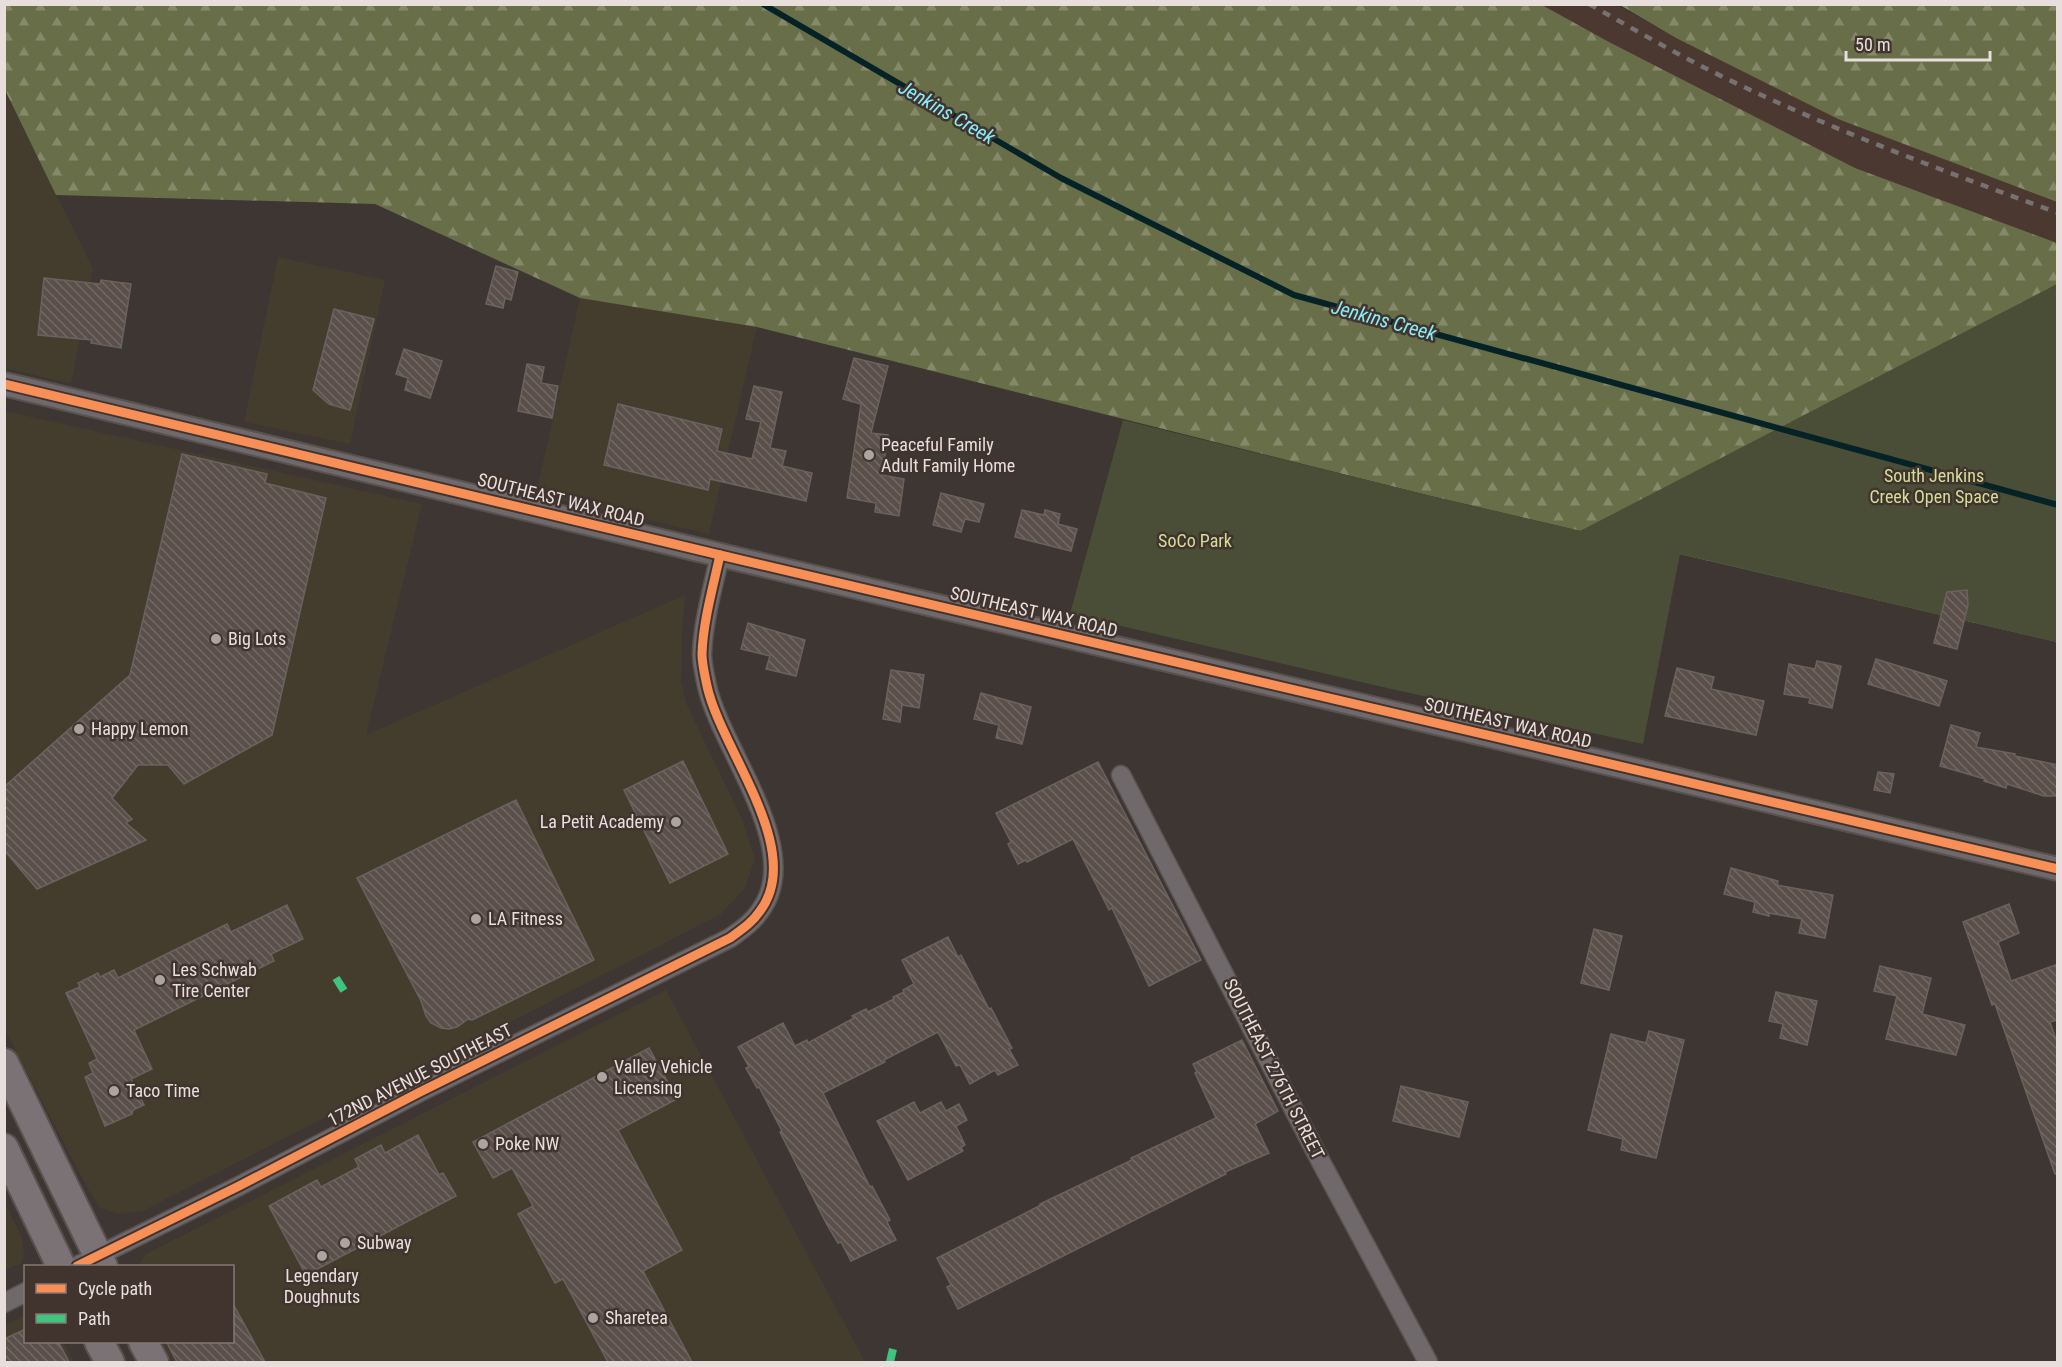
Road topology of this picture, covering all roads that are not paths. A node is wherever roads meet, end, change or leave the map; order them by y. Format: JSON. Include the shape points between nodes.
{"nodes":[{"id":1,"x":4,"y":384,"type":"edge"},
{"id":2,"x":720,"y":555,"type":"junction"},
{"id":3,"x":1121,"y":775,"type":"dead end"},
{"id":4,"x":2058,"y":869,"type":"edge"},
{"id":5,"x":4,"y":1063,"type":"edge"},
{"id":6,"x":4,"y":1148,"type":"edge"},
{"id":7,"x":93,"y":1263,"type":"edge"},
{"id":8,"x":61,"y":1265,"type":"edge"},
{"id":9,"x":24,"y":1293,"type":"edge"},
{"id":10,"x":4,"y":1303,"type":"edge"},
{"id":11,"x":100,"y":1343,"type":"edge"},
{"id":12,"x":144,"y":1343,"type":"edge"},
{"id":13,"x":110,"y":1362,"type":"edge"},
{"id":14,"x":154,"y":1362,"type":"edge"},
{"id":15,"x":1428,"y":1362,"type":"edge"}],
"edges":[{"from":1,"to":2,"type":"street","name":"SOUTHEAST WAX ROAD"},
{"from":2,"to":4,"type":"street","name":"SOUTHEAST WAX ROAD"},
{"from":2,"to":7,"type":"street","name":"172ND AVENUE SOUTHEAST","via":[[702,656],[716,716],[770,835],[772,879],[760,912],[729,938],[420,1092]]},
{"from":3,"to":15,"type":"street","name":"SOUTHEAST 276TH STREET"},
{"from":5,"to":7,"type":"main road"},
{"from":6,"to":8,"type":"main road"},
{"from":9,"to":10,"type":"street"},
{"from":11,"to":13,"type":"main road"},
{"from":12,"to":14,"type":"main road"}]}
